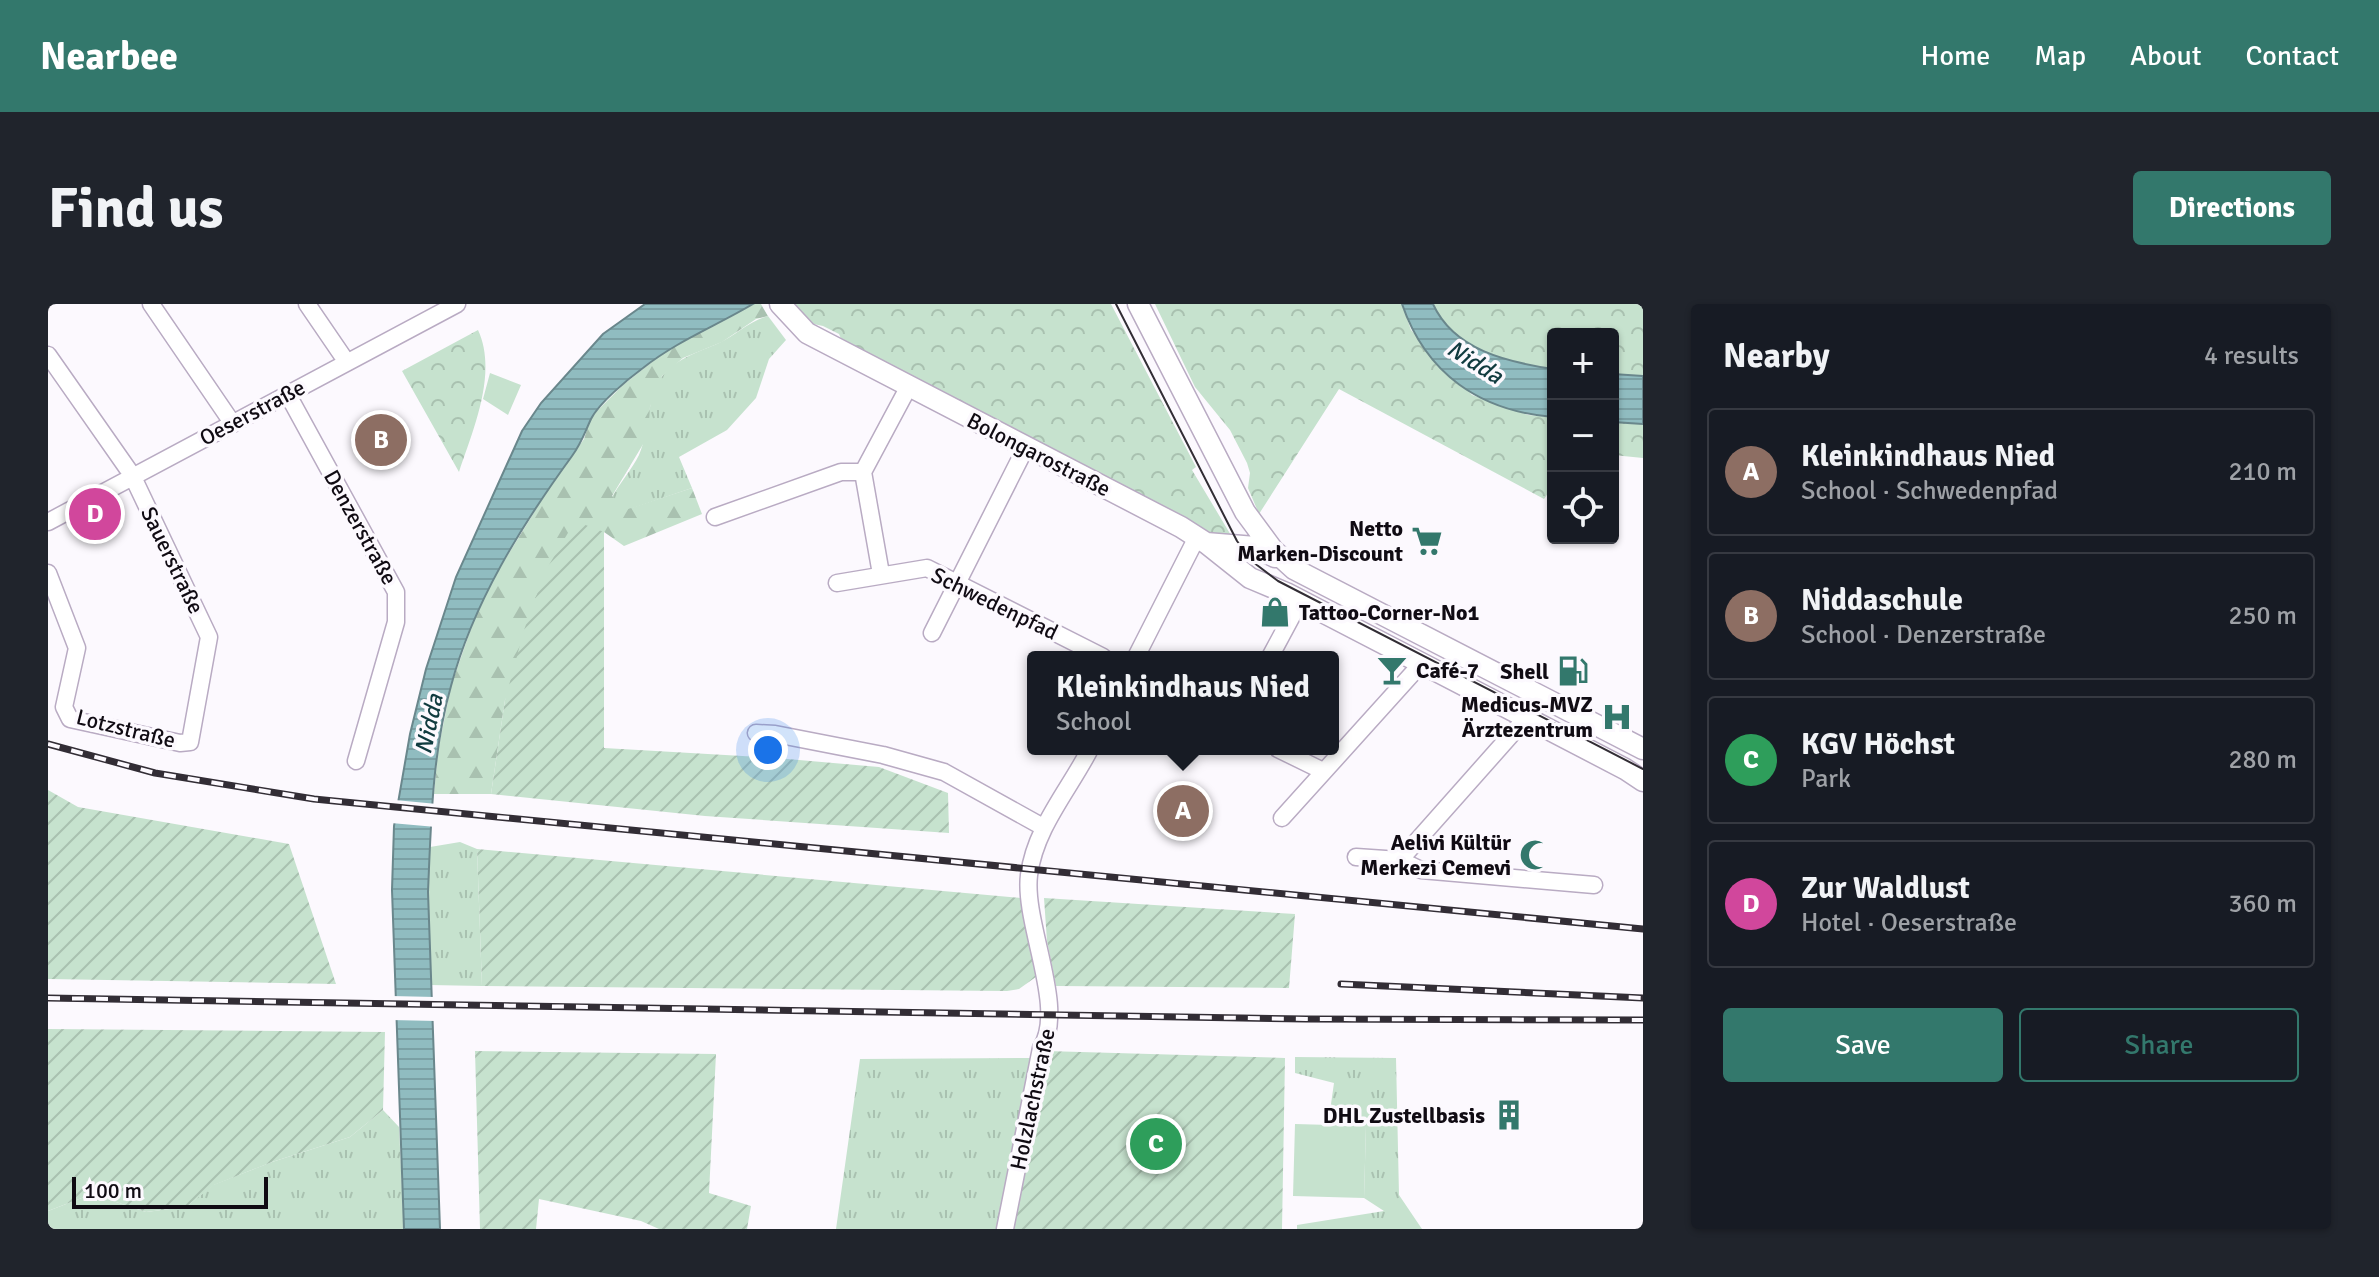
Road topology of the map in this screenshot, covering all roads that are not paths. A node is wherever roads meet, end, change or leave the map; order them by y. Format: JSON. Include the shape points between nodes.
{"nodes":[{"id":1,"x":151,"y":304,"type":"edge"},
{"id":2,"x":307,"y":304,"type":"edge"},
{"id":3,"x":457,"y":304,"type":"edge"},
{"id":4,"x":1138,"y":304,"type":"edge"},
{"id":5,"x":785,"y":310,"type":"edge"},
{"id":6,"x":48,"y":355,"type":"edge"},
{"id":7,"x":346,"y":361,"type":"junction"},
{"id":8,"x":909,"y":386,"type":"junction"},
{"id":9,"x":287,"y":393,"type":"junction"},
{"id":10,"x":233,"y":424,"type":"junction"},
{"id":11,"x":1026,"y":447,"type":"junction"},
{"id":12,"x":863,"y":472,"type":"junction"},
{"id":13,"x":132,"y":475,"type":"junction"},
{"id":14,"x":1245,"y":512,"type":"junction"},
{"id":15,"x":715,"y":517,"type":"dead end"},
{"id":16,"x":48,"y":522,"type":"edge"},
{"id":17,"x":1201,"y":540,"type":"junction"},
{"id":18,"x":1240,"y":551,"type":"junction"},
{"id":19,"x":1294,"y":569,"type":"junction"},
{"id":20,"x":48,"y":573,"type":"edge"},
{"id":21,"x":881,"y":574,"type":"junction"},
{"id":22,"x":837,"y":583,"type":"dead end"},
{"id":23,"x":956,"y":583,"type":"junction"},
{"id":24,"x":1293,"y":597,"type":"junction"},
{"id":25,"x":932,"y":633,"type":"dead end"},
{"id":26,"x":1091,"y":651,"type":"edge"},
{"id":27,"x":1139,"y":651,"type":"edge"},
{"id":28,"x":1272,"y":651,"type":"edge"},
{"id":29,"x":1421,"y":664,"type":"junction"},
{"id":30,"x":1526,"y":718,"type":"junction"},
{"id":31,"x":756,"y":733,"type":"dead end"},
{"id":32,"x":190,"y":742,"type":"joint"},
{"id":33,"x":1643,"y":749,"type":"edge"},
{"id":34,"x":1339,"y":754,"type":"edge"},
{"id":35,"x":1087,"y":755,"type":"edge"},
{"id":36,"x":1290,"y":755,"type":"edge"},
{"id":37,"x":1338,"y":755,"type":"edge"},
{"id":38,"x":356,"y":761,"type":"dead end"},
{"id":39,"x":1323,"y":771,"type":"junction"},
{"id":40,"x":1643,"y":781,"type":"edge"},
{"id":41,"x":1282,"y":818,"type":"dead end"},
{"id":42,"x":1043,"y":827,"type":"junction"},
{"id":43,"x":1356,"y":857,"type":"dead end"},
{"id":44,"x":1400,"y":860,"type":"junction"},
{"id":45,"x":1594,"y":885,"type":"dead end"},
{"id":46,"x":1005,"y":1229,"type":"edge"}],
"edges":[{"from":1,"to":10,"type":"street"},
{"from":2,"to":7,"type":"street"},
{"from":3,"to":7,"type":"street","name":"Oeserstraße"},
{"from":4,"to":14,"type":"main road"},
{"from":5,"to":8,"type":"main road","name":"Bolongarostraße","via":[[807,333]]},
{"from":6,"to":13,"type":"street","name":"Sauerstraße"},
{"from":7,"to":9,"type":"street","name":"Oeserstraße"},
{"from":8,"to":11,"type":"main road","name":"Bolongarostraße"},
{"from":8,"to":12,"type":"street"},
{"from":9,"to":10,"type":"street","name":"Oeserstraße"},
{"from":9,"to":38,"type":"street","name":"Denzerstraße","via":[[396,592],[396,622]]},
{"from":10,"to":13,"type":"street","name":"Oeserstraße"},
{"from":11,"to":17,"type":"main road","name":"Bolongarostraße"},
{"from":11,"to":23,"type":"street"},
{"from":12,"to":15,"type":"street","via":[[841,472]]},
{"from":12,"to":21,"type":"street"},
{"from":13,"to":16,"type":"street","name":"Oeserstraße"},
{"from":13,"to":32,"type":"street","name":"Sauerstraße","via":[[209,637]]},
{"from":14,"to":18,"type":"main road"},
{"from":14,"to":19,"type":"main road"},
{"from":17,"to":18,"type":"main road"},
{"from":17,"to":27,"type":"street"},
{"from":18,"to":19,"type":"main road"},
{"from":18,"to":24,"type":"main road"},
{"from":18,"to":24,"type":"main road","via":[[1250,578]]},
{"from":19,"to":33,"type":"main road"},
{"from":20,"to":32,"type":"street","name":"Lotzstraße","via":[[77,648],[64,707],[70,719]]},
{"from":21,"to":22,"type":"street","name":"Schwedenpfad"},
{"from":21,"to":23,"type":"street","name":"Schwedenpfad","via":[[927,568]]},
{"from":23,"to":25,"type":"street"},
{"from":23,"to":26,"type":"street","name":"Schwedenpfad"},
{"from":24,"to":28,"type":"street"},
{"from":24,"to":29,"type":"main road"},
{"from":29,"to":30,"type":"main road"},
{"from":29,"to":34,"type":"street"},
{"from":30,"to":40,"type":"main road"},
{"from":30,"to":44,"type":"street"},
{"from":31,"to":42,"type":"street","via":[[883,755],[944,772]]},
{"from":35,"to":42,"type":"street","name":"Holzlachstraße"},
{"from":36,"to":39,"type":"street"},
{"from":37,"to":39,"type":"street"},
{"from":39,"to":41,"type":"street"},
{"from":42,"to":46,"type":"street","name":"Holzlachstraße","via":[[1028,885],[1049,1032],[1041,1048]]},
{"from":43,"to":44,"type":"street"},
{"from":44,"to":45,"type":"street","via":[[1421,870]]}]}
